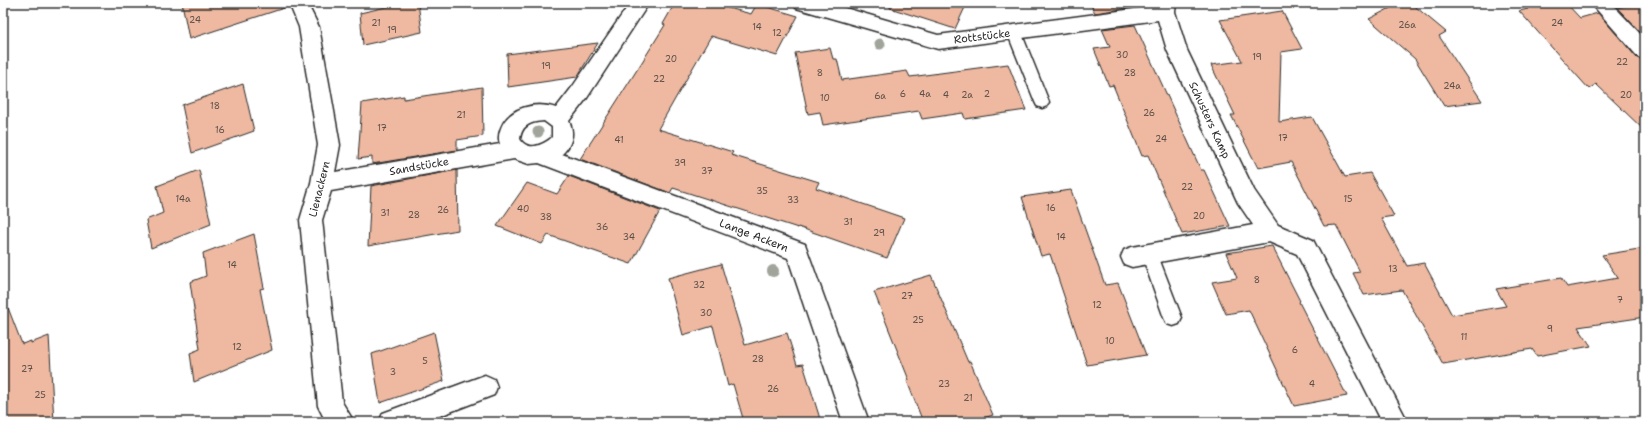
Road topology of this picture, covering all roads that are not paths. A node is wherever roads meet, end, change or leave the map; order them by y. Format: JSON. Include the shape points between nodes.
{"nodes":[{"id":1,"x":298,"y":3,"type":"edge"},
{"id":2,"x":640,"y":3,"type":"edge"},
{"id":3,"x":803,"y":3,"type":"edge"},
{"id":4,"x":1600,"y":3,"type":"edge"},
{"id":5,"x":1166,"y":8,"type":"edge"},
{"id":6,"x":1014,"y":32,"type":"junction"},
{"id":7,"x":1645,"y":52,"type":"edge"},
{"id":8,"x":1042,"y":102,"type":"dead end"},
{"id":9,"x":559,"y":119,"type":"junction"},
{"id":10,"x":515,"y":150,"type":"junction"},
{"id":11,"x":541,"y":155,"type":"junction"},
{"id":12,"x":322,"y":183,"type":"junction"},
{"id":13,"x":1270,"y":232,"type":"junction"},
{"id":14,"x":1140,"y":255,"type":"joint"},
{"id":15,"x":1173,"y":318,"type":"dead end"},
{"id":16,"x":485,"y":387,"type":"dead end"},
{"id":17,"x":341,"y":422,"type":"edge"},
{"id":18,"x":392,"y":422,"type":"edge"},
{"id":19,"x":856,"y":422,"type":"edge"},
{"id":20,"x":1395,"y":422,"type":"edge"}],
"edges":[{"from":1,"to":12,"type":"street","name":"Lienackern","via":[[309,27],[329,145]]},
{"from":2,"to":9,"type":"street"},
{"from":3,"to":6,"type":"street","name":"Rottstücke","via":[[938,42]]},
{"from":4,"to":7,"type":"street"},
{"from":5,"to":6,"type":"street","name":"Rottstücke"},
{"from":5,"to":13,"type":"street","name":"Schusters Kamp","via":[[1177,50],[1246,196]]},
{"from":6,"to":8,"type":"lane"},
{"from":9,"to":10,"type":"street","via":[[548,113],[534,113],[521,118],[512,128],[509,140]]},
{"from":9,"to":11,"type":"street","via":[[563,129],[561,139],[553,149]]},
{"from":10,"to":11,"type":"street","name":"Sandstücke","via":[[526,155]]},
{"from":10,"to":12,"type":"street","name":"Sandstücke"},
{"from":11,"to":19,"type":"street","name":"Lange Ackern","via":[[797,251]]},
{"from":12,"to":17,"type":"street","name":"Lienackern","via":[[311,220],[330,406]]},
{"from":13,"to":14,"type":"street"},
{"from":13,"to":20,"type":"street","via":[[1305,247]]},
{"from":14,"to":15,"type":"lane"},
{"from":16,"to":18,"type":"street"}]}
